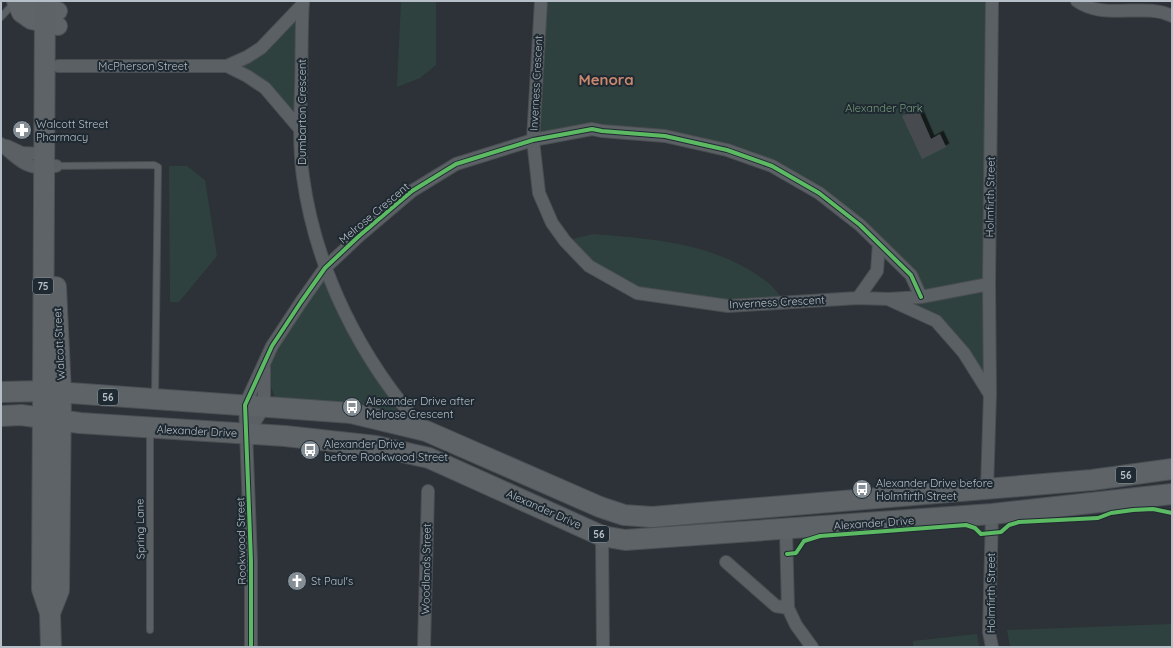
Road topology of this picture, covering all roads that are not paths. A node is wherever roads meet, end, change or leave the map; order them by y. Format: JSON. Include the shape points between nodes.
{"nodes":[{"id":1,"x":16,"y":1,"type":"edge"},
{"id":2,"x":541,"y":1,"type":"edge"},
{"id":3,"x":992,"y":1,"type":"edge"},
{"id":4,"x":1077,"y":1,"type":"edge"},
{"id":5,"x":303,"y":3,"type":"edge"},
{"id":6,"x":52,"y":12,"type":"edge"},
{"id":7,"x":1172,"y":16,"type":"edge"},
{"id":8,"x":1,"y":17,"type":"edge"},
{"id":9,"x":58,"y":66,"type":"junction"},
{"id":10,"x":227,"y":66,"type":"junction"},
{"id":11,"x":300,"y":129,"type":"junction"},
{"id":12,"x":533,"y":140,"type":"junction"},
{"id":13,"x":1,"y":143,"type":"edge"},
{"id":14,"x":48,"y":163,"type":"junction"},
{"id":15,"x":879,"y":244,"type":"junction"},
{"id":16,"x":325,"y":268,"type":"junction"},
{"id":17,"x":989,"y":284,"type":"junction"},
{"id":18,"x":921,"y":297,"type":"junction"},
{"id":19,"x":858,"y":298,"type":"junction"},
{"id":20,"x":889,"y":300,"type":"junction"},
{"id":21,"x":264,"y":366,"type":"junction"},
{"id":22,"x":1,"y":392,"type":"edge"},
{"id":23,"x":52,"y":392,"type":"junction"},
{"id":24,"x":990,"y":394,"type":"junction"},
{"id":25,"x":155,"y":400,"type":"junction"},
{"id":26,"x":254,"y":406,"type":"junction"},
{"id":27,"x":1,"y":416,"type":"edge"},
{"id":28,"x":52,"y":419,"type":"junction"},
{"id":29,"x":150,"y":428,"type":"junction"},
{"id":30,"x":426,"y":431,"type":"junction"},
{"id":31,"x":247,"y":434,"type":"junction"},
{"id":32,"x":1172,"y":469,"type":"edge"},
{"id":33,"x":987,"y":489,"type":"junction"},
{"id":34,"x":428,"y":491,"type":"dead end"},
{"id":35,"x":1172,"y":494,"type":"edge"},
{"id":36,"x":992,"y":514,"type":"junction"},
{"id":37,"x":786,"y":530,"type":"junction"},
{"id":38,"x":602,"y":536,"type":"junction"},
{"id":39,"x":726,"y":562,"type":"dead end"},
{"id":40,"x":788,"y":608,"type":"junction"},
{"id":41,"x":150,"y":630,"type":"dead end"},
{"id":42,"x":51,"y":647,"type":"edge"},
{"id":43,"x":252,"y":647,"type":"edge"},
{"id":44,"x":424,"y":647,"type":"edge"},
{"id":45,"x":603,"y":647,"type":"edge"},
{"id":46,"x":812,"y":647,"type":"edge"},
{"id":47,"x":992,"y":647,"type":"edge"}],
"edges":[{"from":1,"to":6,"type":"street","via":[[21,13],[31,20]]},
{"from":1,"to":8,"type":"lane"},
{"from":2,"to":12,"type":"street","name":"Inverness Crescent"},
{"from":3,"to":17,"type":"street","name":"Holmfirth Street"},
{"from":4,"to":7,"type":"street","via":[[1100,9],[1152,11]]},
{"from":5,"to":10,"type":"street","name":"McPherson Street","via":[[261,48]]},
{"from":5,"to":11,"type":"street","name":"Dumbarton Crescent"},
{"from":6,"to":9,"type":"main road","name":"Walcott Street","number":"75"},
{"from":6,"to":14,"type":"main road","name":"Walcott Street","number":"75"},
{"from":9,"to":10,"type":"street","name":"McPherson Street"},
{"from":9,"to":14,"type":"main road","name":"Walcott Street","number":"75"},
{"from":10,"to":11,"type":"street","name":"McPherson Street","via":[[265,88]]},
{"from":11,"to":16,"type":"street","name":"Dumbarton Crescent","via":[[302,175],[311,224]]},
{"from":12,"to":15,"type":"street","name":"Melrose Crescent","via":[[592,129],[665,136],[727,150],[772,166],[819,193],[860,225]]},
{"from":12,"to":16,"type":"street","name":"Melrose Crescent","via":[[456,164],[412,191]]},
{"from":12,"to":19,"type":"street","name":"Inverness Crescent","via":[[539,193],[552,223],[589,266],[637,294],[728,306]]},
{"from":13,"to":14,"type":"street","via":[[20,163]]},
{"from":14,"to":23,"type":"main road","name":"Walcott Street","number":"75"},
{"from":14,"to":25,"type":"lane","via":[[158,167]]},
{"from":15,"to":18,"type":"street","name":"Melrose Crescent","via":[[911,275]]},
{"from":15,"to":19,"type":"street","via":[[877,271]]},
{"from":16,"to":21,"type":"street","name":"Melrose Crescent","via":[[272,346]]},
{"from":16,"to":30,"type":"street","name":"Dumbarton Crescent","via":[[356,335],[402,406]]},
{"from":17,"to":18,"type":"street","name":"Inverness Crescent"},
{"from":17,"to":24,"type":"street","name":"Holmfirth Street"},
{"from":18,"to":20,"type":"street","name":"Inverness Crescent"},
{"from":19,"to":20,"type":"street","name":"Inverness Crescent"},
{"from":20,"to":24,"type":"street","via":[[936,321],[964,353]]},
{"from":21,"to":26,"type":"street","name":"Melrose Crescent"},
{"from":21,"to":26,"type":"street","name":"Melrose Crescent"},
{"from":22,"to":23,"type":"main road","number":"56"},
{"from":23,"to":25,"type":"main road","number":"56"},
{"from":23,"to":28,"type":"main road","name":"Walcott Street","number":"75"},
{"from":24,"to":33,"type":"street","name":"Holmfirth Street"},
{"from":25,"to":26,"type":"main road","number":"56"},
{"from":26,"to":30,"type":"main road","number":"56","via":[[351,413]]},
{"from":26,"to":31,"type":"street","name":"Melrose Crescent"},
{"from":26,"to":31,"type":"street","name":"Melrose Crescent"},
{"from":27,"to":28,"type":"main road","number":"56"},
{"from":28,"to":29,"type":"main road","name":"Alexander Drive","number":"56"},
{"from":28,"to":42,"type":"main road","name":"Walcott Street","number":"75","via":[[42,589],[50,613]]},
{"from":29,"to":31,"type":"main road","name":"Alexander Drive","number":"56"},
{"from":29,"to":41,"type":"lane","name":"Spring Lane"},
{"from":30,"to":33,"type":"main road","number":"56","via":[[600,507],[624,515],[652,517]]},
{"from":31,"to":38,"type":"main road","name":"Alexander Drive","number":"56","via":[[376,446],[429,458]]},
{"from":31,"to":43,"type":"street","name":"Rookwood Street","via":[[252,561]]},
{"from":32,"to":33,"type":"main road","number":"56","via":[[1092,480]]},
{"from":34,"to":44,"type":"street","name":"Woodlands Street"},
{"from":35,"to":36,"type":"main road","name":"Alexander Drive","number":"56"},
{"from":36,"to":37,"type":"main road","name":"Alexander Drive","number":"56"},
{"from":36,"to":47,"type":"street","name":"Holmfirth Street","via":[[988,632]]},
{"from":37,"to":38,"type":"main road","name":"Alexander Drive","number":"56","via":[[625,540]]},
{"from":37,"to":40,"type":"street"},
{"from":38,"to":45,"type":"street"},
{"from":39,"to":40,"type":"street","via":[[776,606]]},
{"from":40,"to":46,"type":"street","via":[[796,625]]}]}
